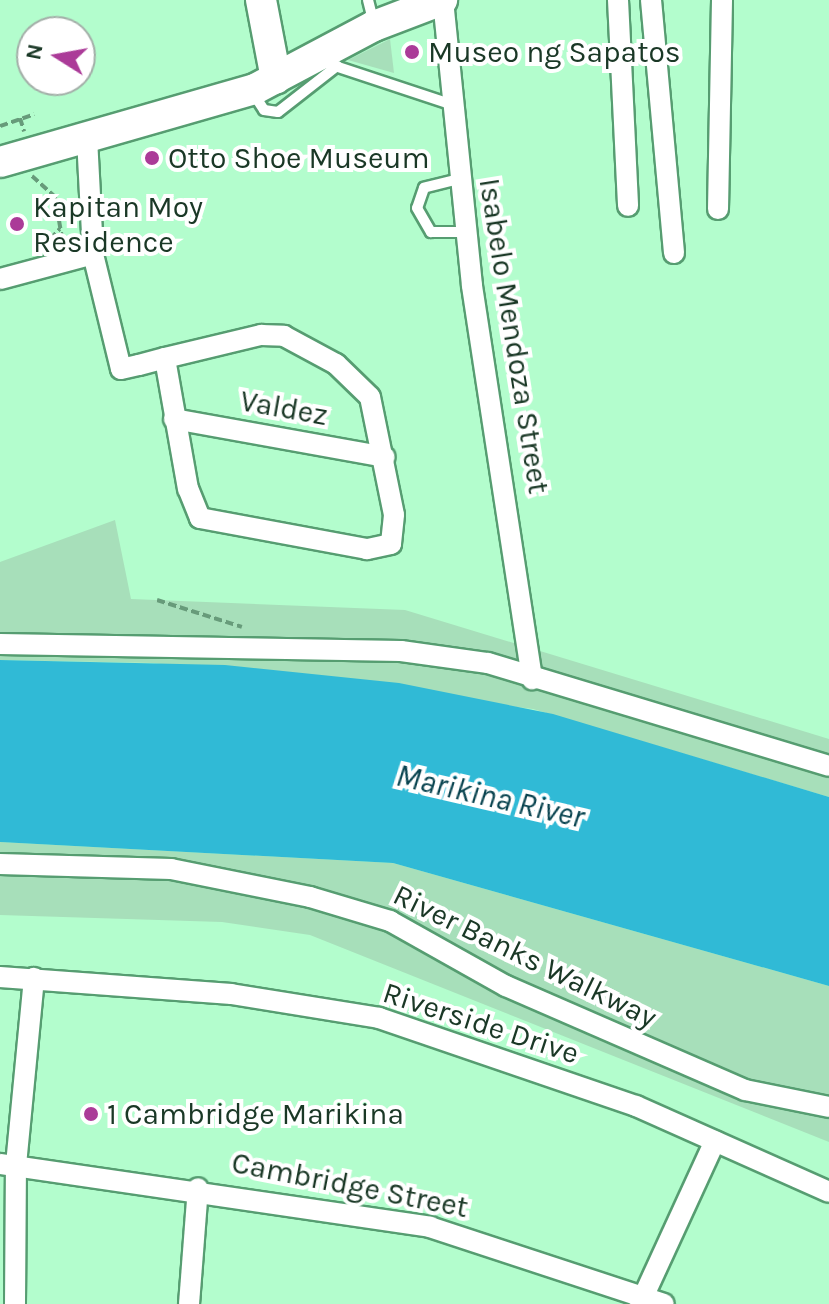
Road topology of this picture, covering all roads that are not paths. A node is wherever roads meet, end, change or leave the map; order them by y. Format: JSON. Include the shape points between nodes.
{"nodes":[{"id":1,"x":261,"y":0,"type":"edge"},
{"id":2,"x":443,"y":0,"type":"edge"},
{"id":3,"x":618,"y":0,"type":"edge"},
{"id":4,"x":651,"y":0,"type":"edge"},
{"id":5,"x":722,"y":0,"type":"edge"},
{"id":6,"x":371,"y":13,"type":"edge"},
{"id":7,"x":324,"y":62,"type":"junction"},
{"id":8,"x":264,"y":84,"type":"junction"},
{"id":9,"x":450,"y":104,"type":"junction"},
{"id":10,"x":87,"y":138,"type":"junction"},
{"id":11,"x":0,"y":162,"type":"edge"},
{"id":12,"x":459,"y":179,"type":"junction"},
{"id":13,"x":628,"y":206,"type":"dead end"},
{"id":14,"x":718,"y":209,"type":"dead end"},
{"id":15,"x":466,"y":232,"type":"junction"},
{"id":16,"x":674,"y":253,"type":"dead end"},
{"id":17,"x":93,"y":254,"type":"junction"},
{"id":18,"x":0,"y":279,"type":"edge"},
{"id":19,"x":165,"y":358,"type":"junction"},
{"id":20,"x":174,"y":419,"type":"junction"},
{"id":21,"x":385,"y":457,"type":"junction"},
{"id":22,"x":0,"y":644,"type":"edge"},
{"id":23,"x":532,"y":679,"type":"junction"},
{"id":24,"x":829,"y":766,"type":"edge"},
{"id":25,"x":0,"y":864,"type":"edge"},
{"id":26,"x":0,"y":977,"type":"edge"},
{"id":27,"x":34,"y":978,"type":"junction"},
{"id":28,"x":829,"y":1107,"type":"edge"},
{"id":29,"x":715,"y":1141,"type":"junction"},
{"id":30,"x":8,"y":1165,"type":"edge"},
{"id":31,"x":198,"y":1188,"type":"junction"},
{"id":32,"x":829,"y":1192,"type":"edge"},
{"id":33,"x":643,"y":1298,"type":"edge"},
{"id":34,"x":15,"y":1304,"type":"edge"},
{"id":35,"x":189,"y":1304,"type":"edge"},
{"id":36,"x":664,"y":1304,"type":"edge"}],
"edges":[{"from":1,"to":8,"type":"street"},
{"from":2,"to":6,"type":"street"},
{"from":2,"to":9,"type":"street","name":"Isabelo Mendoza Street"},
{"from":3,"to":13,"type":"street"},
{"from":4,"to":16,"type":"street"},
{"from":5,"to":14,"type":"street"},
{"from":6,"to":7,"type":"street"},
{"from":7,"to":8,"type":"street"},
{"from":7,"to":9,"type":"lane"},
{"from":8,"to":10,"type":"street"},
{"from":9,"to":12,"type":"street","name":"Isabelo Mendoza Street"},
{"from":10,"to":11,"type":"street"},
{"from":10,"to":17,"type":"street"},
{"from":12,"to":15,"type":"street","name":"Isabelo Mendoza Street"},
{"from":12,"to":15,"type":"lane","via":[[424,188],[417,208],[431,232]]},
{"from":15,"to":23,"type":"street","name":"Isabelo Mendoza Street"},
{"from":17,"to":18,"type":"street"},
{"from":17,"to":19,"type":"street","via":[[121,369]]},
{"from":19,"to":20,"type":"street"},
{"from":19,"to":21,"type":"street","via":[[261,335],[304,344],[370,397]]},
{"from":20,"to":21,"type":"street","name":"Valdez"},
{"from":20,"to":21,"type":"street","via":[[188,489],[209,523],[386,547],[394,515]]},
{"from":22,"to":23,"type":"street","via":[[401,651],[488,663]]},
{"from":23,"to":24,"type":"street"},
{"from":25,"to":28,"type":"street","name":"River Banks Walkway","via":[[209,873],[337,905],[390,921],[544,1004],[745,1090]]},
{"from":26,"to":27,"type":"street","name":"Riverside Drive"},
{"from":27,"to":29,"type":"street","name":"Riverside Drive","via":[[231,994],[379,1018],[636,1106]]},
{"from":27,"to":30,"type":"street"},
{"from":29,"to":32,"type":"street","name":"Riverside Drive"},
{"from":29,"to":33,"type":"street"},
{"from":30,"to":31,"type":"street","name":"Cambridge Street"},
{"from":30,"to":34,"type":"street"},
{"from":31,"to":33,"type":"street","name":"Cambridge Street","via":[[430,1227]]},
{"from":31,"to":35,"type":"street"},
{"from":33,"to":36,"type":"street","name":"Cambridge Street"}]}
